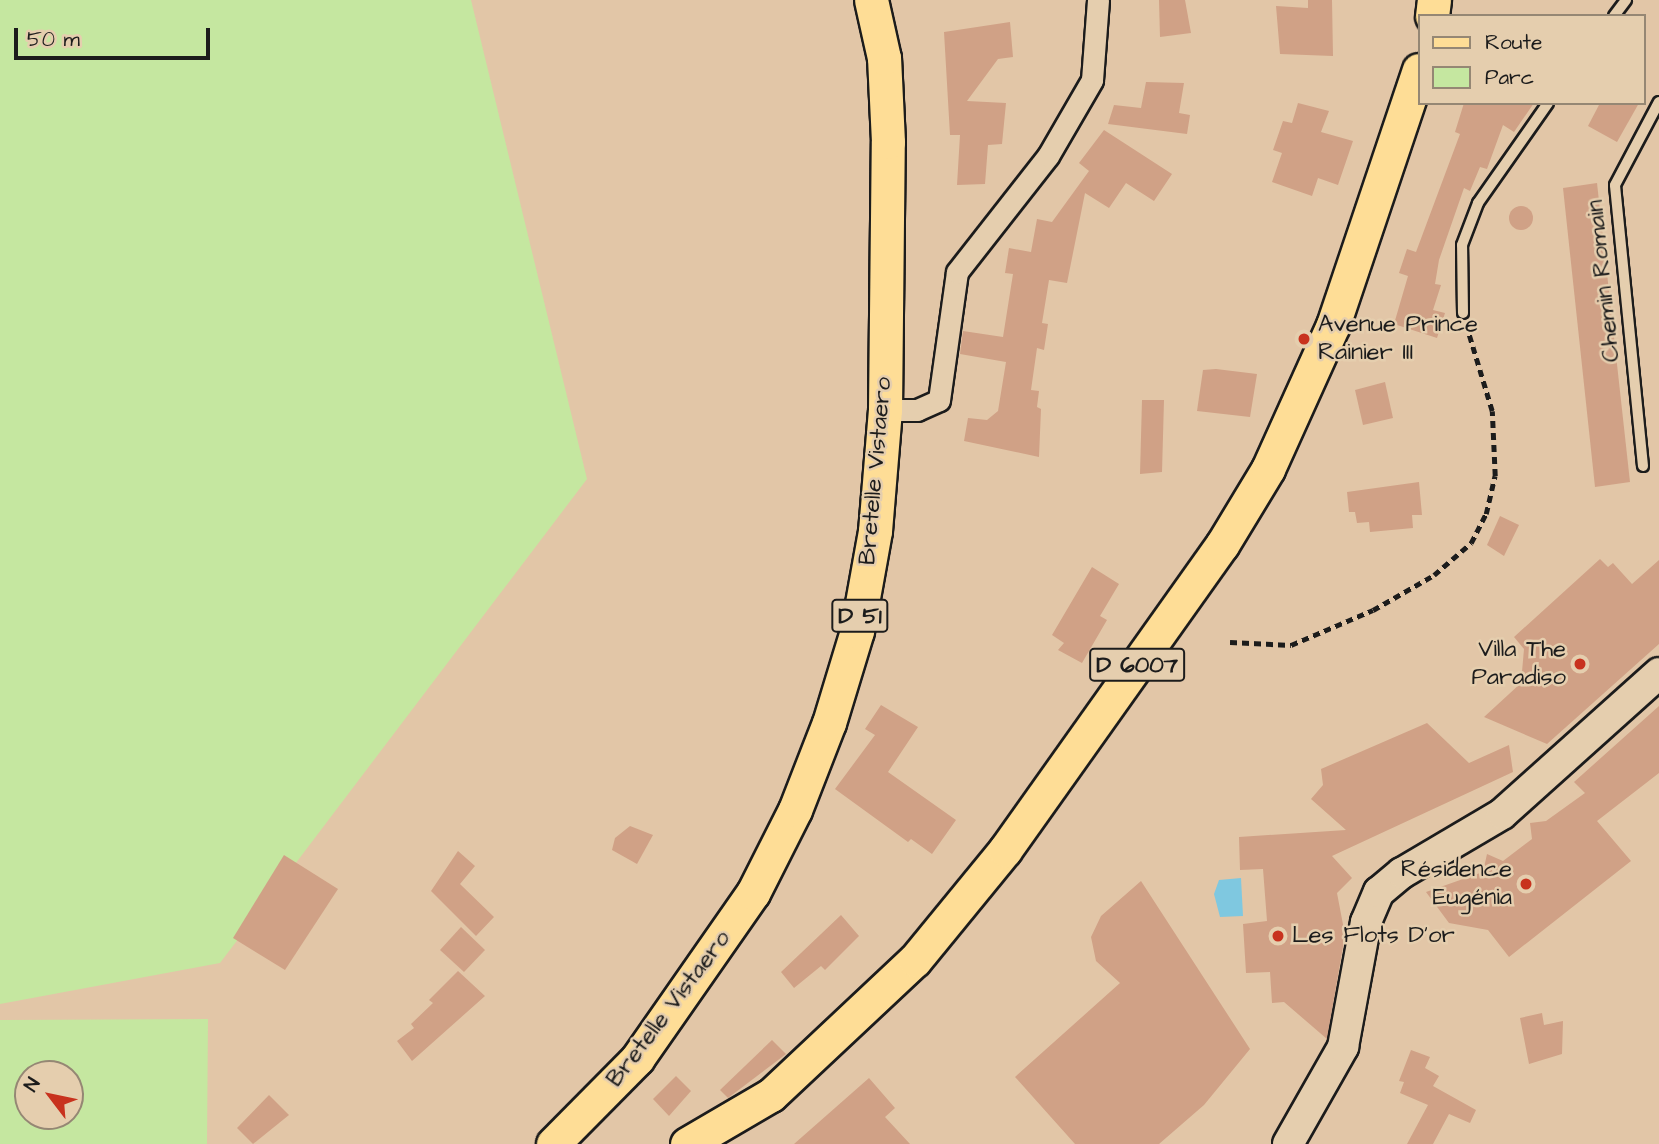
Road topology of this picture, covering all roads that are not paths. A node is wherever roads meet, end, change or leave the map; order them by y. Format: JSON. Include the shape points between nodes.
{"nodes":[{"id":1,"x":871,"y":0,"type":"edge"},
{"id":2,"x":1098,"y":0,"type":"edge"},
{"id":3,"x":1418,"y":73,"type":"edge"},
{"id":4,"x":1659,"y":102,"type":"edge"},
{"id":5,"x":1548,"y":105,"type":"edge"},
{"id":6,"x":1463,"y":313,"type":"road end"},
{"id":7,"x":885,"y":410,"type":"junction"},
{"id":8,"x":1643,"y":466,"type":"dead end"},
{"id":9,"x":1659,"y":674,"type":"edge"},
{"id":10,"x":553,"y":1144,"type":"edge"},
{"id":11,"x":687,"y":1144,"type":"edge"},
{"id":12,"x":1288,"y":1144,"type":"edge"}],
"edges":[{"from":1,"to":7,"type":"main road","name":"Bretelle Vistaero","number":"D 51","via":[[884,58],[887,130]]},
{"from":2,"to":7,"type":"street","via":[[1093,80],[1048,156],[957,272],[939,400],[917,410]]},
{"from":3,"to":11,"type":"main road","number":"D 6007","via":[[1334,325],[1268,469],[1222,545],[1005,850],[915,960],[771,1095]]},
{"from":4,"to":8,"type":"lane","name":"Chemin Romain","via":[[1615,185]]},
{"from":5,"to":6,"type":"lane","via":[[1478,203],[1462,245]]},
{"from":7,"to":10,"type":"main road","name":"Bretelle Vistaero","number":"D 51","via":[[875,531],[857,631],[829,723],[795,810],[753,893],[698,978],[637,1059]]},
{"from":9,"to":12,"type":"main road","via":[[1503,814],[1402,873],[1379,892],[1366,922],[1343,1047]]}]}
